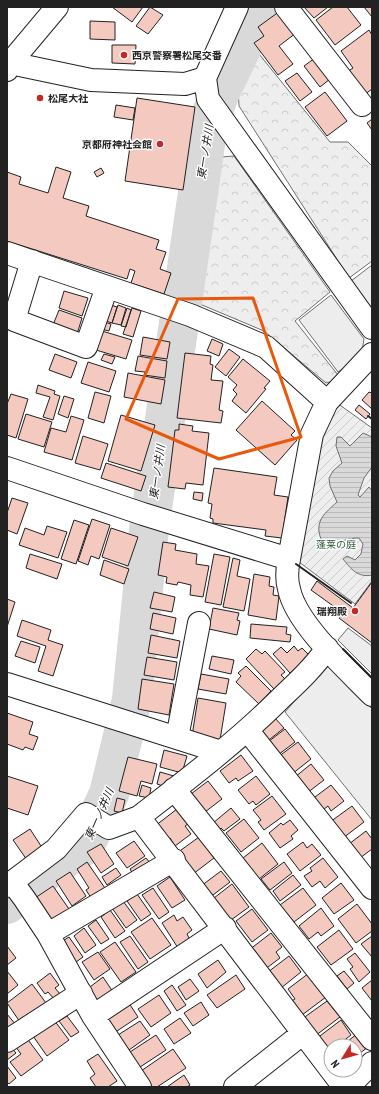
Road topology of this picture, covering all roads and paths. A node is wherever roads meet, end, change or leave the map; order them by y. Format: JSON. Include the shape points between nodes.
{"nodes":[{"id":1,"x":57,"y":7,"type":"edge"},
{"id":2,"x":237,"y":7,"type":"edge"},
{"id":3,"x":286,"y":7,"type":"edge"},
{"id":4,"x":8,"y":66,"type":"edge"},
{"id":5,"x":206,"y":88,"type":"junction"},
{"id":6,"x":362,"y":105,"type":"dead end"},
{"id":7,"x":7,"y":253,"type":"edge"},
{"id":8,"x":32,"y":261,"type":"junction"},
{"id":9,"x":107,"y":287,"type":"junction"},
{"id":10,"x":372,"y":328,"type":"edge"},
{"id":11,"x":372,"y":354,"type":"edge"},
{"id":12,"x":326,"y":402,"type":"junction"},
{"id":13,"x":7,"y":468,"type":"edge"},
{"id":14,"x":289,"y":559,"type":"junction"},
{"id":15,"x":199,"y":623,"type":"dead end"},
{"id":16,"x":327,"y":648,"type":"junction"},
{"id":17,"x":7,"y":684,"type":"edge"},
{"id":18,"x":372,"y":695,"type":"edge"},
{"id":19,"x":248,"y":731,"type":"junction"},
{"id":20,"x":177,"y":738,"type":"junction"},
{"id":21,"x":222,"y":752,"type":"junction"},
{"id":22,"x":174,"y":789,"type":"junction"},
{"id":23,"x":139,"y":817,"type":"junction"},
{"id":24,"x":174,"y":860,"type":"junction"},
{"id":25,"x":15,"y":888,"type":"edge"},
{"id":26,"x":372,"y":888,"type":"edge"},
{"id":27,"x":225,"y":928,"type":"junction"},
{"id":28,"x":48,"y":934,"type":"junction"},
{"id":29,"x":81,"y":993,"type":"junction"},
{"id":30,"x":93,"y":1016,"type":"junction"},
{"id":31,"x":302,"y":1034,"type":"junction"},
{"id":32,"x":372,"y":1039,"type":"edge"},
{"id":33,"x":7,"y":1042,"type":"edge"},
{"id":34,"x":372,"y":1063,"type":"edge"},
{"id":35,"x":140,"y":1087,"type":"edge"},
{"id":36,"x":235,"y":1087,"type":"edge"},
{"id":37,"x":344,"y":1087,"type":"edge"},
{"id":38,"x":348,"y":1087,"type":"edge"}],
"edges":[{"from":1,"to":4,"type":"street"},
{"from":2,"to":5,"type":"street"},
{"from":3,"to":6,"type":"street"},
{"from":4,"to":5,"type":"street","via":[[91,80],[185,84]]},
{"from":5,"to":10,"type":"street","via":[[225,122]]},
{"from":7,"to":8,"type":"street"},
{"from":8,"to":9,"type":"street"},
{"from":8,"to":9,"type":"street","via":[[14,320],[86,347]]},
{"from":9,"to":12,"type":"street","via":[[181,312],[266,347]]},
{"from":11,"to":12,"type":"street"},
{"from":12,"to":14,"type":"street","via":[[312,434]]},
{"from":13,"to":14,"type":"street","via":[[152,517]]},
{"from":14,"to":16,"type":"street","via":[[287,579],[292,598],[305,622]]},
{"from":15,"to":20,"type":"street"},
{"from":16,"to":18,"type":"street"},
{"from":16,"to":19,"type":"street","via":[[295,685]]},
{"from":17,"to":20,"type":"street"},
{"from":19,"to":21,"type":"street"},
{"from":19,"to":26,"type":"street"},
{"from":20,"to":21,"type":"street"},
{"from":21,"to":22,"type":"street"},
{"from":22,"to":23,"type":"street"},
{"from":22,"to":32,"type":"street"},
{"from":23,"to":24,"type":"street"},
{"from":23,"to":25,"type":"street","via":[[109,828],[86,814],[56,849]]},
{"from":24,"to":27,"type":"street"},
{"from":24,"to":28,"type":"street"},
{"from":25,"to":28,"type":"street"},
{"from":27,"to":30,"type":"street"},
{"from":27,"to":31,"type":"street"},
{"from":28,"to":29,"type":"street"},
{"from":29,"to":30,"type":"street"},
{"from":29,"to":33,"type":"street"},
{"from":30,"to":35,"type":"street"},
{"from":31,"to":36,"type":"street"},
{"from":31,"to":37,"type":"street"},
{"from":34,"to":38,"type":"street"}]}
